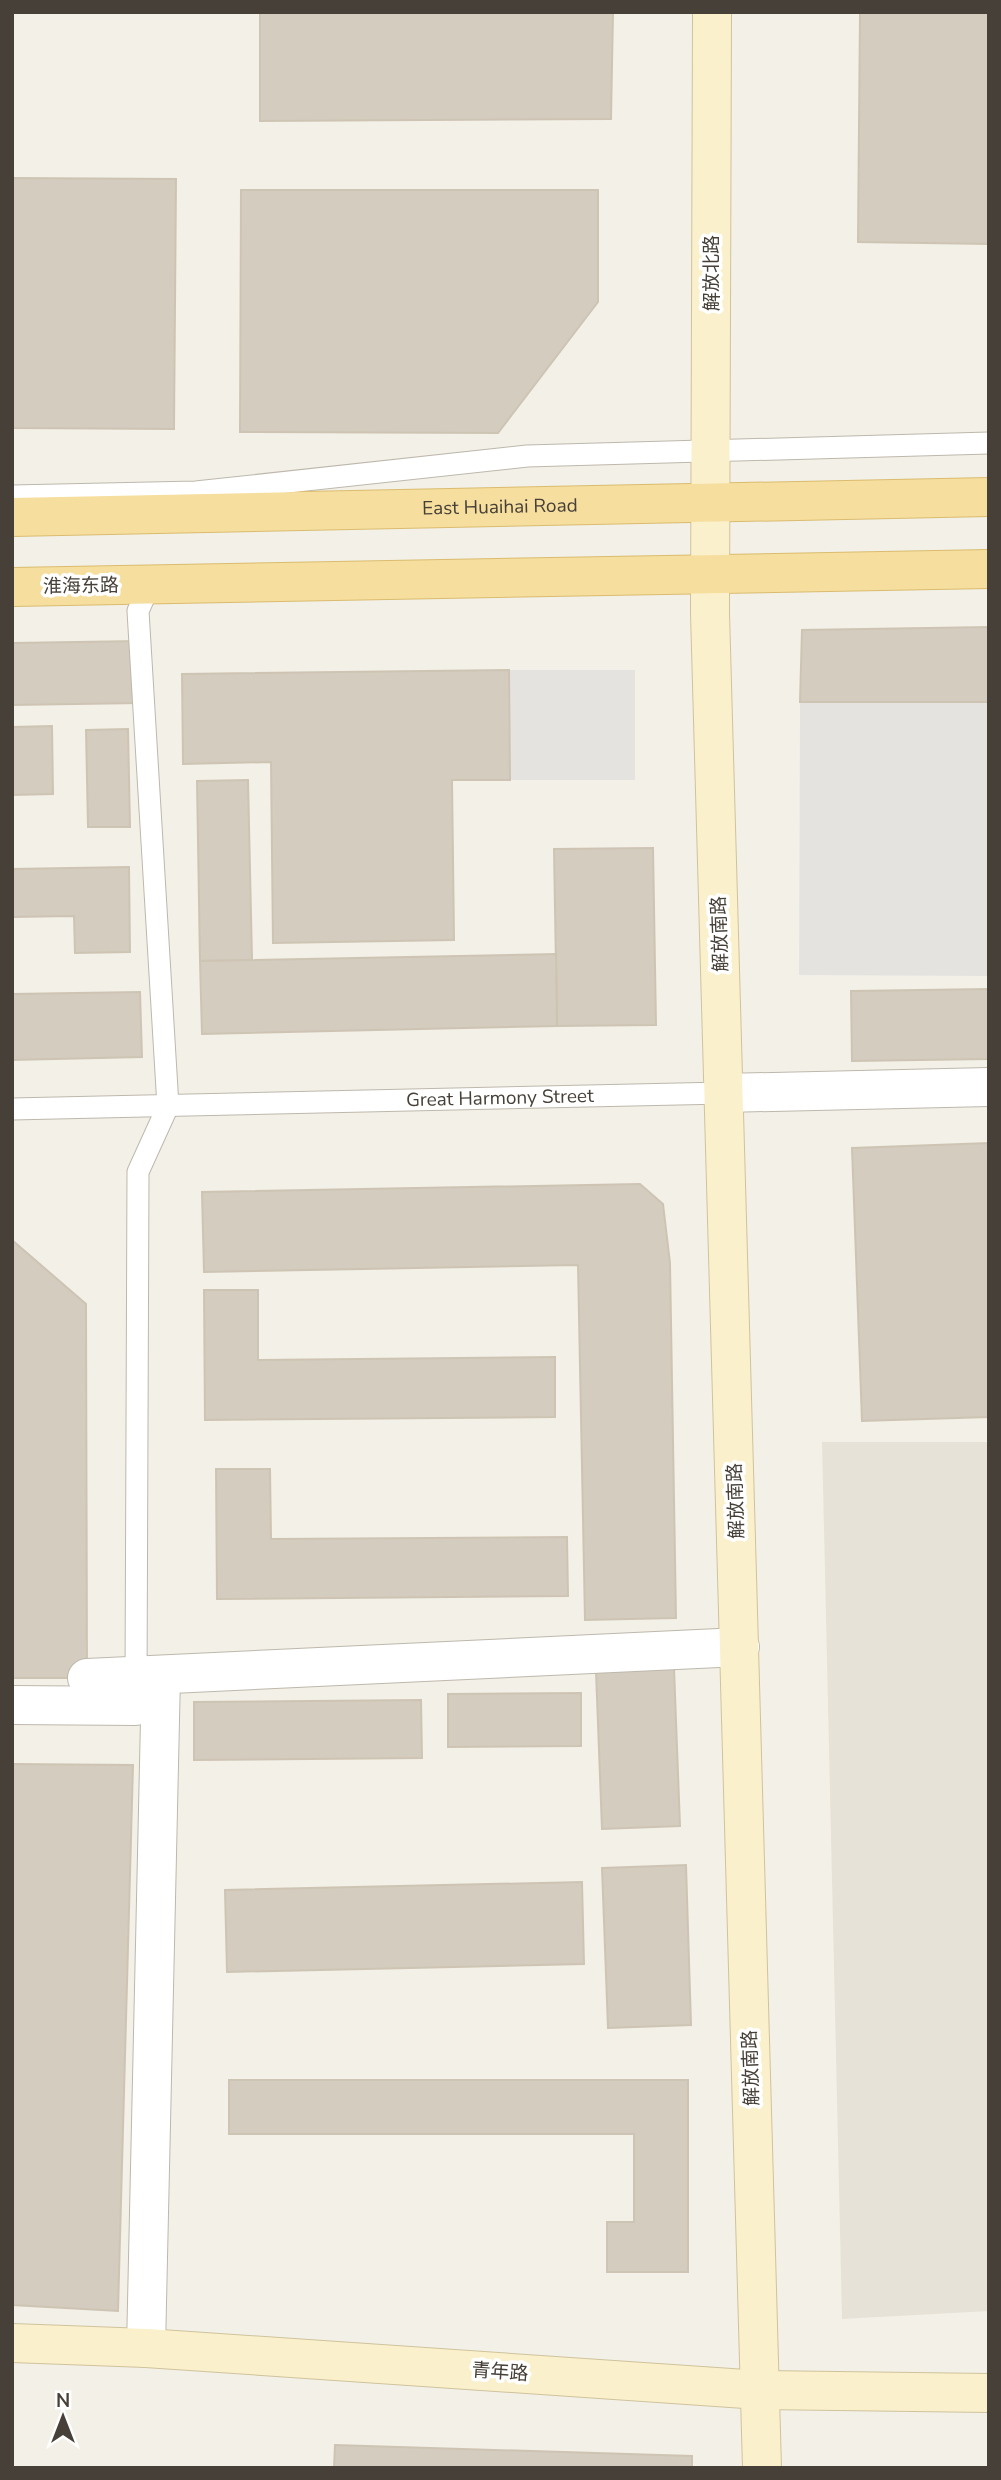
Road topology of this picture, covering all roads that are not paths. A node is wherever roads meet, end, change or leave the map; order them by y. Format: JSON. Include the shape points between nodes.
{"nodes":[{"id":1,"x":712,"y":12,"type":"edge"},
{"id":2,"x":989,"y":443,"type":"edge"},
{"id":3,"x":712,"y":451,"type":"junction"},
{"id":4,"x":12,"y":496,"type":"edge"},
{"id":5,"x":989,"y":496,"type":"edge"},
{"id":6,"x":12,"y":517,"type":"edge"},
{"id":7,"x":711,"y":518,"type":"junction"},
{"id":8,"x":989,"y":569,"type":"edge"},
{"id":9,"x":710,"y":574,"type":"junction"},
{"id":10,"x":150,"y":584,"type":"junction"},
{"id":11,"x":12,"y":587,"type":"edge"},
{"id":12,"x":989,"y":1087,"type":"edge"},
{"id":13,"x":724,"y":1093,"type":"junction"},
{"id":14,"x":168,"y":1105,"type":"junction"},
{"id":15,"x":12,"y":1109,"type":"edge"},
{"id":16,"x":740,"y":1647,"type":"junction"},
{"id":17,"x":87,"y":1678,"type":"dead end"},
{"id":18,"x":144,"y":1686,"type":"junction"},
{"id":19,"x":12,"y":1705,"type":"edge"},
{"id":20,"x":12,"y":2343,"type":"edge"},
{"id":21,"x":146,"y":2348,"type":"junction"},
{"id":22,"x":760,"y":2390,"type":"junction"},
{"id":23,"x":989,"y":2393,"type":"edge"},
{"id":24,"x":762,"y":2468,"type":"edge"}],
"edges":[{"from":1,"to":3,"type":"main road","name":"解放北路"},
{"from":2,"to":3,"type":"lane"},
{"from":3,"to":4,"type":"lane","via":[[527,456],[196,492]]},
{"from":3,"to":7,"type":"main road","name":"解放北路"},
{"from":5,"to":7,"type":"main road","name":"East Huaihai Road"},
{"from":6,"to":7,"type":"main road","name":"East Huaihai Road"},
{"from":7,"to":9,"type":"main road","name":"解放南路"},
{"from":8,"to":9,"type":"main road"},
{"from":9,"to":10,"type":"main road"},
{"from":9,"to":13,"type":"main road","name":"解放南路"},
{"from":10,"to":11,"type":"main road","name":"淮海东路"},
{"from":10,"to":14,"type":"lane","via":[[138,611]]},
{"from":12,"to":13,"type":"street","name":"Great Harmony Street"},
{"from":13,"to":14,"type":"lane","name":"Great Harmony Street"},
{"from":13,"to":16,"type":"main road","name":"解放南路"},
{"from":14,"to":15,"type":"lane","name":"Great Harmony Street"},
{"from":14,"to":18,"type":"lane","via":[[138,1172]]},
{"from":16,"to":18,"type":"street"},
{"from":16,"to":22,"type":"main road","name":"解放南路"},
{"from":17,"to":18,"type":"street"},
{"from":18,"to":19,"type":"street"},
{"from":18,"to":21,"type":"street"},
{"from":20,"to":21,"type":"main road","name":"青年路"},
{"from":21,"to":22,"type":"main road","name":"青年路"},
{"from":22,"to":23,"type":"main road","name":"青年路"},
{"from":22,"to":24,"type":"main road","name":"解放南路"}]}
